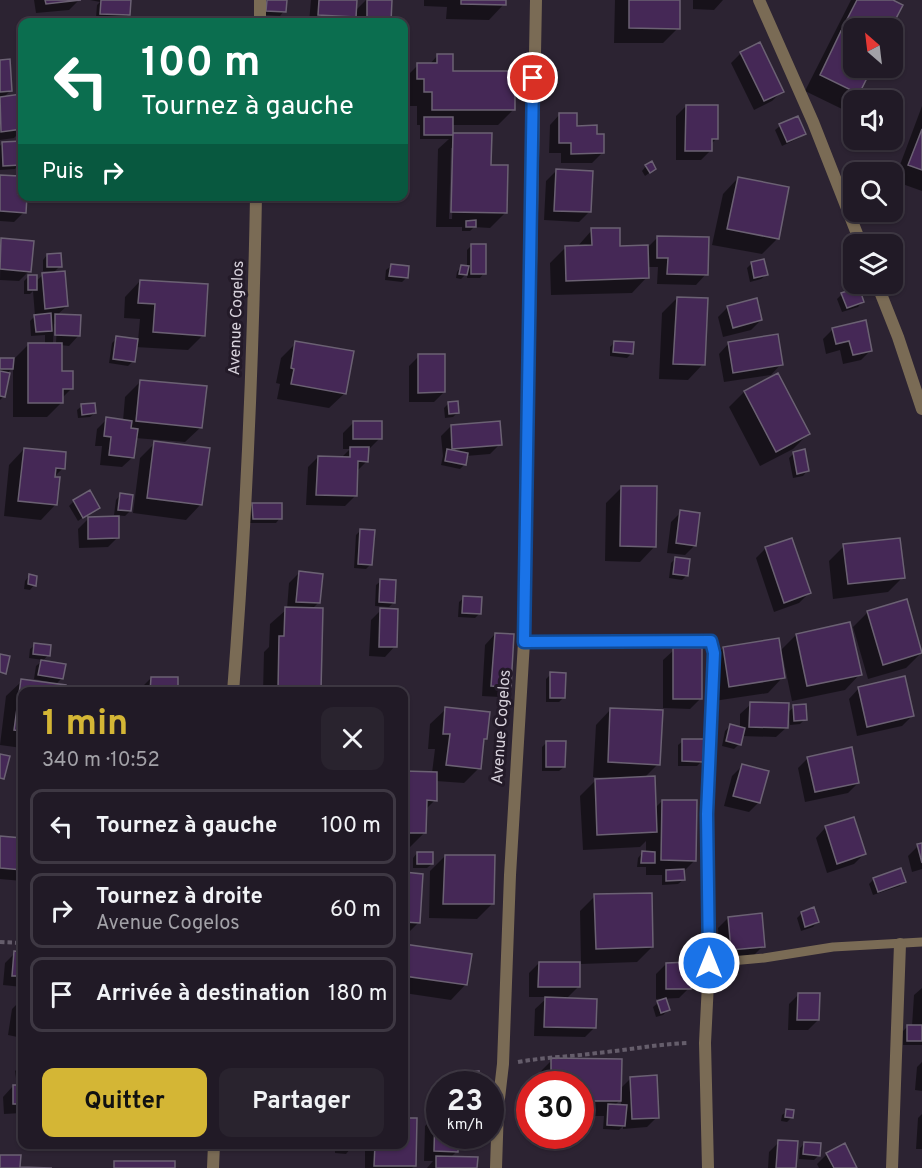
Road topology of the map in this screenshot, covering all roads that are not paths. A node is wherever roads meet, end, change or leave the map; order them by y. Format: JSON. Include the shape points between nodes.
{"nodes":[{"id":1,"x":260,"y":0,"type":"edge"},
{"id":2,"x":536,"y":0,"type":"edge"},
{"id":3,"x":759,"y":0,"type":"edge"},
{"id":4,"x":260,"y":18,"type":"edge"},
{"id":5,"x":256,"y":201,"type":"edge"},
{"id":6,"x":857,"y":234,"type":"edge"},
{"id":7,"x":881,"y":294,"type":"edge"},
{"id":8,"x":922,"y":409,"type":"edge"},
{"id":9,"x":524,"y":642,"type":"junction"},
{"id":10,"x":233,"y":687,"type":"edge"},
{"id":11,"x":922,"y":942,"type":"edge"},
{"id":12,"x":900,"y":944,"type":"junction"},
{"id":13,"x":709,"y":963,"type":"junction"},
{"id":14,"x":214,"y":1149,"type":"edge"},
{"id":15,"x":213,"y":1168,"type":"edge"},
{"id":16,"x":496,"y":1168,"type":"edge"},
{"id":17,"x":708,"y":1168,"type":"edge"},
{"id":18,"x":892,"y":1168,"type":"edge"}],
"edges":[{"from":1,"to":4,"type":"street"},
{"from":2,"to":9,"type":"street","name":"Avenue Cogelos"},
{"from":3,"to":6,"type":"street"},
{"from":5,"to":10,"type":"street","name":"Avenue Cogelos","via":[[254,319]]},
{"from":7,"to":8,"type":"street"},
{"from":9,"to":13,"type":"street","via":[[711,641],[714,653],[707,814]]},
{"from":9,"to":16,"type":"street","name":"Avenue Cogelos"},
{"from":11,"to":12,"type":"lane"},
{"from":12,"to":13,"type":"lane","via":[[833,947]]},
{"from":12,"to":18,"type":"street"},
{"from":13,"to":17,"type":"street","via":[[705,1043]]},
{"from":14,"to":15,"type":"street"}]}
